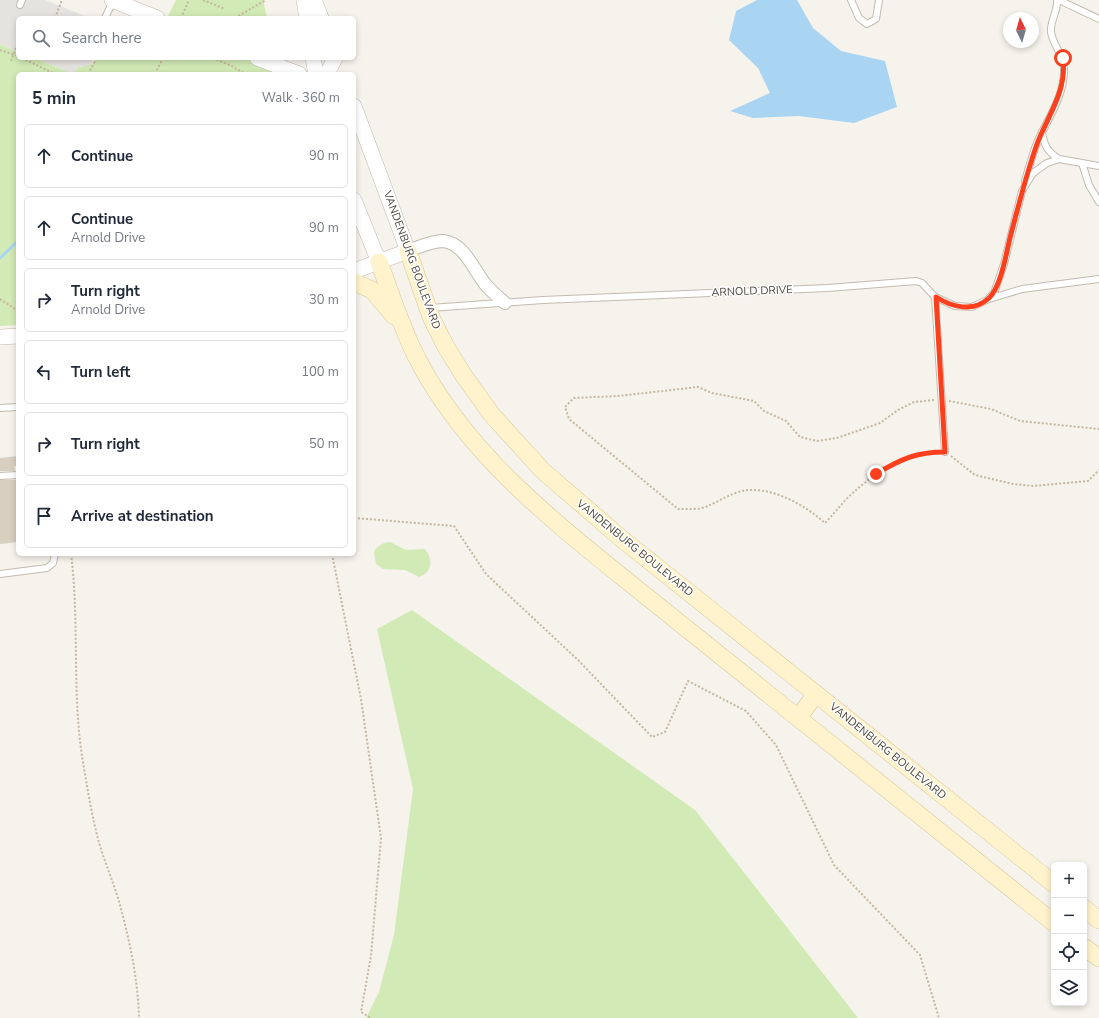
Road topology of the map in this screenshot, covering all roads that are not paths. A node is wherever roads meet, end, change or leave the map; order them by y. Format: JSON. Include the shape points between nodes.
{"nodes":[{"id":1,"x":113,"y":0,"type":"edge"},
{"id":2,"x":304,"y":0,"type":"edge"},
{"id":3,"x":314,"y":0,"type":"edge"},
{"id":4,"x":851,"y":0,"type":"edge"},
{"id":5,"x":879,"y":0,"type":"edge"},
{"id":6,"x":1058,"y":0,"type":"edge"},
{"id":7,"x":106,"y":16,"type":"edge"},
{"id":8,"x":152,"y":16,"type":"edge"},
{"id":9,"x":307,"y":16,"type":"edge"},
{"id":10,"x":320,"y":16,"type":"edge"},
{"id":11,"x":1099,"y":20,"type":"edge"},
{"id":12,"x":313,"y":60,"type":"edge"},
{"id":13,"x":334,"y":60,"type":"edge"},
{"id":14,"x":336,"y":60,"type":"edge"},
{"id":15,"x":270,"y":63,"type":"edge"},
{"id":16,"x":294,"y":72,"type":"edge"},
{"id":17,"x":316,"y":72,"type":"edge"},
{"id":18,"x":328,"y":72,"type":"edge"},
{"id":19,"x":341,"y":72,"type":"edge"},
{"id":20,"x":356,"y":113,"type":"edge"},
{"id":21,"x":1042,"y":132,"type":"junction"},
{"id":22,"x":1060,"y":159,"type":"junction"},
{"id":23,"x":1082,"y":164,"type":"junction"},
{"id":24,"x":1099,"y":166,"type":"edge"},
{"id":25,"x":1022,"y":191,"type":"junction"},
{"id":26,"x":1099,"y":202,"type":"edge"},
{"id":27,"x":356,"y":205,"type":"edge"},
{"id":28,"x":408,"y":251,"type":"junction"},
{"id":29,"x":378,"y":262,"type":"junction"},
{"id":30,"x":356,"y":270,"type":"edge"},
{"id":31,"x":1099,"y":279,"type":"edge"},
{"id":32,"x":356,"y":283,"type":"edge"},
{"id":33,"x":936,"y":297,"type":"junction"},
{"id":34,"x":988,"y":300,"type":"junction"},
{"id":35,"x":505,"y":303,"type":"junction"},
{"id":36,"x":428,"y":308,"type":"junction"},
{"id":37,"x":403,"y":326,"type":"junction"},
{"id":38,"x":16,"y":336,"type":"edge"},
{"id":39,"x":0,"y":337,"type":"edge"},
{"id":40,"x":16,"y":407,"type":"edge"},
{"id":41,"x":0,"y":408,"type":"edge"},
{"id":42,"x":945,"y":452,"type":"road end"},
{"id":43,"x":16,"y":475,"type":"edge"},
{"id":44,"x":0,"y":476,"type":"edge"},
{"id":45,"x":55,"y":556,"type":"edge"},
{"id":46,"x":0,"y":574,"type":"edge"},
{"id":47,"x":816,"y":694,"type":"junction"},
{"id":48,"x":798,"y":718,"type":"junction"},
{"id":49,"x":1051,"y":882,"type":"edge"},
{"id":50,"x":1087,"y":910,"type":"edge"},
{"id":51,"x":1099,"y":920,"type":"edge"},
{"id":52,"x":1051,"y":921,"type":"edge"},
{"id":53,"x":1087,"y":949,"type":"edge"},
{"id":54,"x":1099,"y":958,"type":"edge"}],
"edges":[{"from":1,"to":7,"type":"lane"},
{"from":1,"to":8,"type":"street"},
{"from":2,"to":9,"type":"street"},
{"from":3,"to":10,"type":"street"},
{"from":4,"to":5,"type":"lane","via":[[859,18],[867,24],[876,19]]},
{"from":6,"to":11,"type":"lane"},
{"from":6,"to":21,"type":"lane","via":[[1051,33],[1063,58],[1064,78]]},
{"from":12,"to":17,"type":"street"},
{"from":13,"to":18,"type":"street"},
{"from":14,"to":19,"type":"street"},
{"from":15,"to":16,"type":"street"},
{"from":20,"to":28,"type":"street","name":"VANDENBURG BOULEVARD"},
{"from":21,"to":22,"type":"lane","via":[[1044,145],[1050,154]]},
{"from":21,"to":25,"type":"lane"},
{"from":22,"to":23,"type":"lane"},
{"from":22,"to":25,"type":"lane","via":[[1047,163],[1032,173]]},
{"from":23,"to":24,"type":"lane"},
{"from":23,"to":26,"type":"lane","via":[[1089,186]]},
{"from":25,"to":34,"type":"lane","via":[[1004,264],[994,292]]},
{"from":27,"to":29,"type":"street"},
{"from":28,"to":29,"type":"street"},
{"from":28,"to":35,"type":"street","via":[[433,242],[443,241],[456,246],[486,284]]},
{"from":28,"to":36,"type":"main road","name":"VANDENBURG BOULEVARD"},
{"from":29,"to":30,"type":"street"},
{"from":29,"to":37,"type":"main road"},
{"from":31,"to":34,"type":"lane","name":"ARNOLD DRIVE","via":[[1022,289]]},
{"from":32,"to":37,"type":"main road","via":[[375,292]]},
{"from":33,"to":34,"type":"lane","name":"ARNOLD DRIVE","via":[[955,306],[965,307],[972,307]]},
{"from":33,"to":35,"type":"lane","name":"ARNOLD DRIVE","via":[[922,283],[916,281],[828,288]]},
{"from":33,"to":42,"type":"lane"},
{"from":35,"to":36,"type":"lane","name":"ARNOLD DRIVE"},
{"from":36,"to":47,"type":"main road","name":"VANDENBURG BOULEVARD","via":[[446,347],[464,376],[492,415],[543,471],[622,539]]},
{"from":37,"to":48,"type":"main road","via":[[416,357],[440,396],[481,449],[517,487],[550,519]]},
{"from":38,"to":39,"type":"street"},
{"from":40,"to":41,"type":"lane"},
{"from":43,"to":44,"type":"lane"},
{"from":45,"to":46,"type":"lane","via":[[53,563],[47,568]]},
{"from":47,"to":48,"type":"main road"},
{"from":47,"to":49,"type":"main road","name":"VANDENBURG BOULEVARD"},
{"from":48,"to":52,"type":"main road"},
{"from":50,"to":51,"type":"main road"},
{"from":53,"to":54,"type":"main road"}]}
